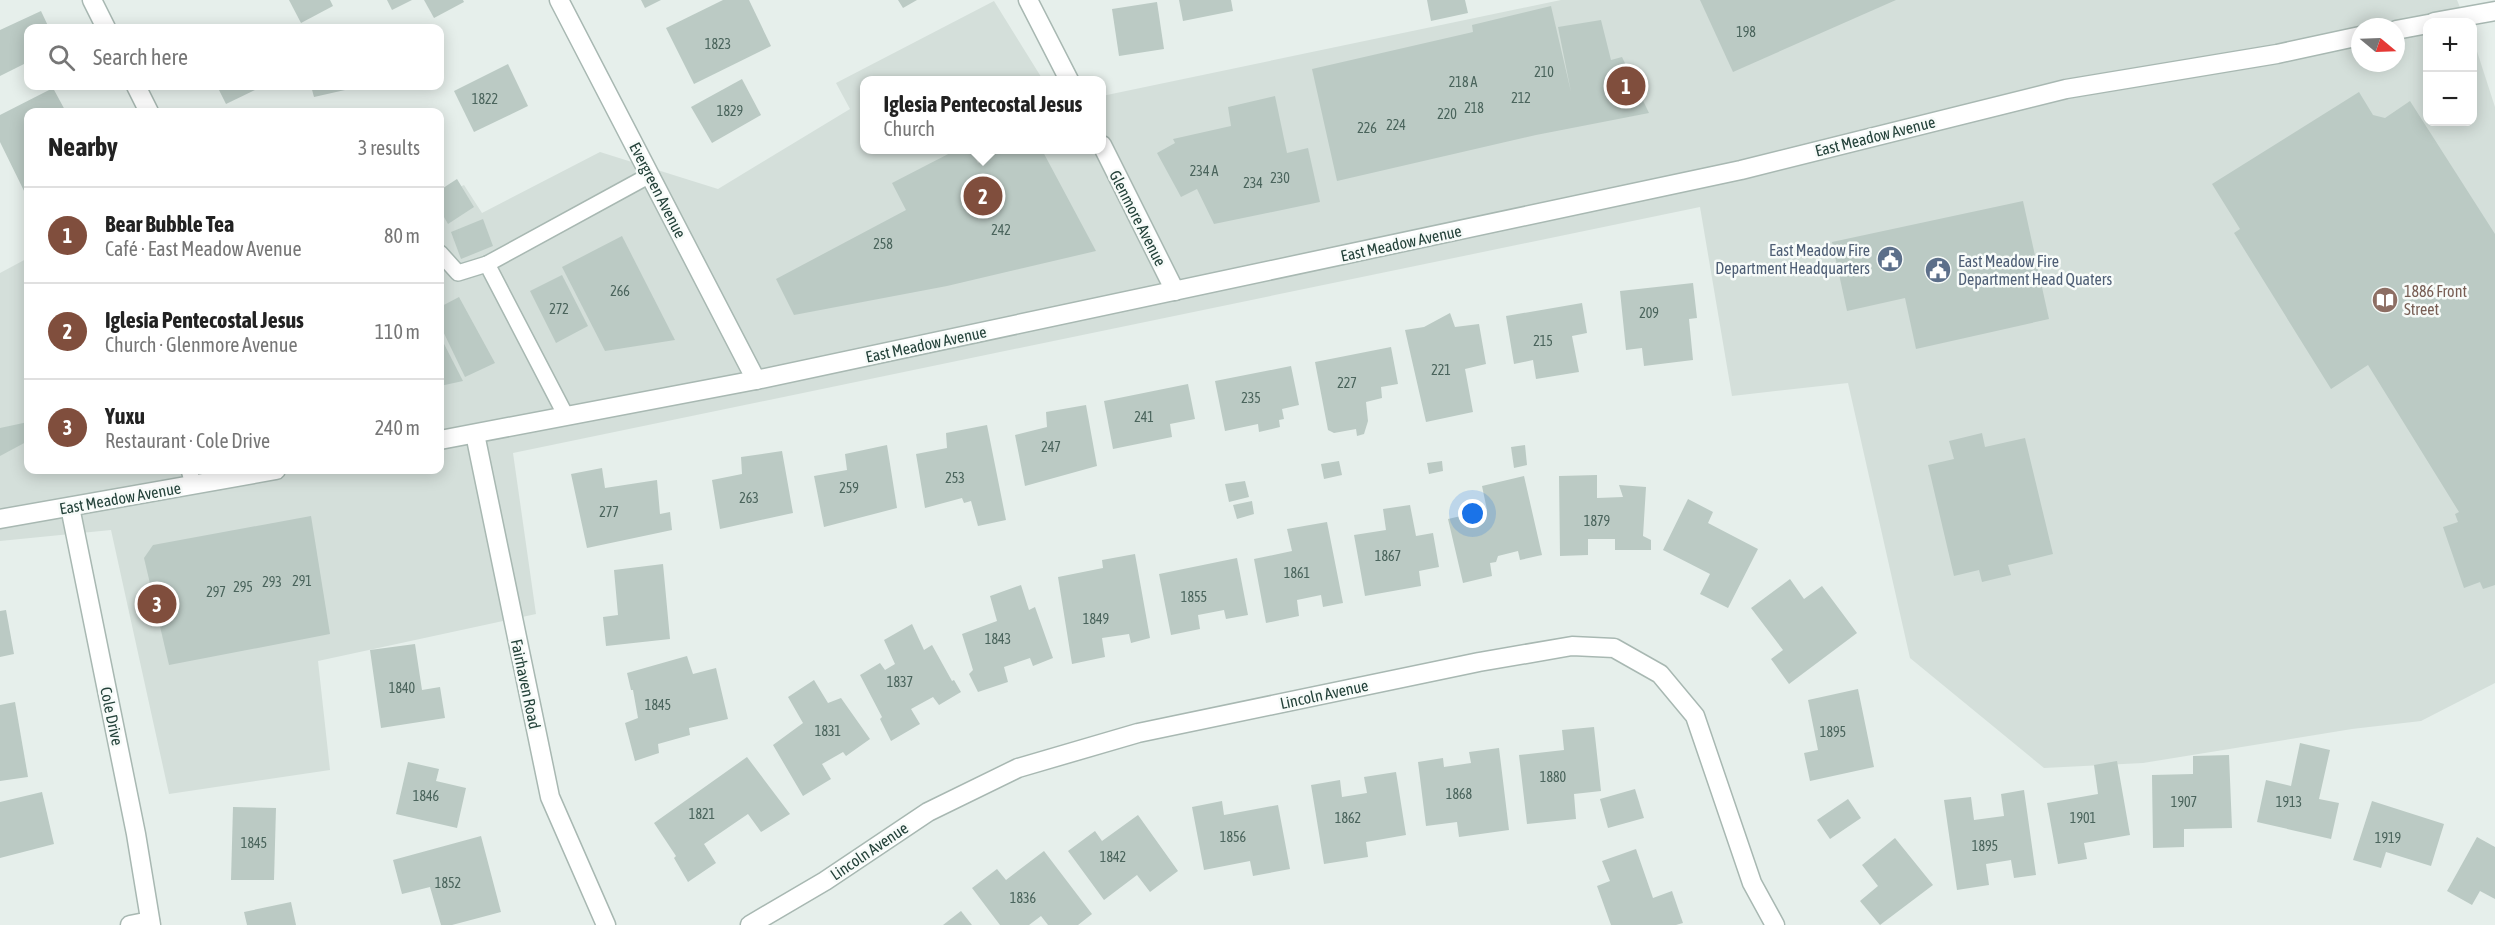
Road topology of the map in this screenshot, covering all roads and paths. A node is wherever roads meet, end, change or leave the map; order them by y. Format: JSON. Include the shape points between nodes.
{"nodes":[{"id":1,"x":92,"y":0,"type":"edge"},
{"id":2,"x":559,"y":0,"type":"edge"},
{"id":3,"x":1028,"y":0,"type":"edge"},
{"id":4,"x":2495,"y":11,"type":"edge"},
{"id":5,"x":2456,"y":18,"type":"edge"},
{"id":6,"x":104,"y":24,"type":"edge"},
{"id":7,"x":2423,"y":25,"type":"edge"},
{"id":8,"x":2405,"y":28,"type":"edge"},
{"id":9,"x":2351,"y":38,"type":"edge"},
{"id":10,"x":1066,"y":76,"type":"edge"},
{"id":11,"x":138,"y":90,"type":"edge"},
{"id":12,"x":147,"y":108,"type":"edge"},
{"id":13,"x":1106,"y":154,"type":"edge"},
{"id":14,"x":650,"y":175,"type":"junction"},
{"id":15,"x":444,"y":257,"type":"edge"},
{"id":16,"x":487,"y":264,"type":"junction"},
{"id":17,"x":1175,"y":291,"type":"junction"},
{"id":18,"x":756,"y":380,"type":"junction"},
{"id":19,"x":566,"y":416,"type":"junction"},
{"id":20,"x":475,"y":434,"type":"junction"},
{"id":21,"x":444,"y":439,"type":"edge"},
{"id":22,"x":227,"y":474,"type":"edge"},
{"id":23,"x":191,"y":477,"type":"edge"},
{"id":24,"x":70,"y":507,"type":"junction"},
{"id":25,"x":0,"y":519,"type":"edge"},
{"id":26,"x":151,"y":923,"type":"edge"},
{"id":27,"x":130,"y":925,"type":"edge"},
{"id":28,"x":606,"y":925,"type":"edge"},
{"id":29,"x":750,"y":925,"type":"edge"},
{"id":30,"x":1775,"y":925,"type":"edge"}],
"edges":[{"from":1,"to":6,"type":"street"},
{"from":2,"to":14,"type":"street","name":"Evergreen Avenue"},
{"from":3,"to":10,"type":"street"},
{"from":4,"to":5,"type":"street"},
{"from":7,"to":8,"type":"street"},
{"from":9,"to":17,"type":"street","name":"East Meadow Avenue","via":[[2066,89],[1741,170]]},
{"from":11,"to":12,"type":"street"},
{"from":13,"to":17,"type":"street","name":"Glenmore Avenue"},
{"from":14,"to":16,"type":"lane"},
{"from":14,"to":18,"type":"street","name":"Evergreen Avenue"},
{"from":15,"to":16,"type":"lane","via":[[458,273]]},
{"from":16,"to":19,"type":"lane"},
{"from":17,"to":18,"type":"street","name":"East Meadow Avenue"},
{"from":18,"to":19,"type":"street","name":"East Meadow Avenue"},
{"from":19,"to":20,"type":"street","name":"East Meadow Avenue"},
{"from":20,"to":21,"type":"street","name":"East Meadow Avenue"},
{"from":20,"to":28,"type":"street","name":"Fairhaven Road","via":[[550,797]]},
{"from":22,"to":23,"type":"street","name":"East Meadow Avenue"},
{"from":23,"to":24,"type":"street","name":"East Meadow Avenue"},
{"from":24,"to":25,"type":"street","name":"East Meadow Avenue"},
{"from":24,"to":26,"type":"street","name":"Cole Drive"},
{"from":26,"to":27,"type":"street"},
{"from":29,"to":30,"type":"street","name":"Lincoln Avenue","via":[[825,881],[928,812],[1018,768],[1138,733],[1572,646],[1614,648],[1660,674],[1695,716],[1752,883]]}]}
